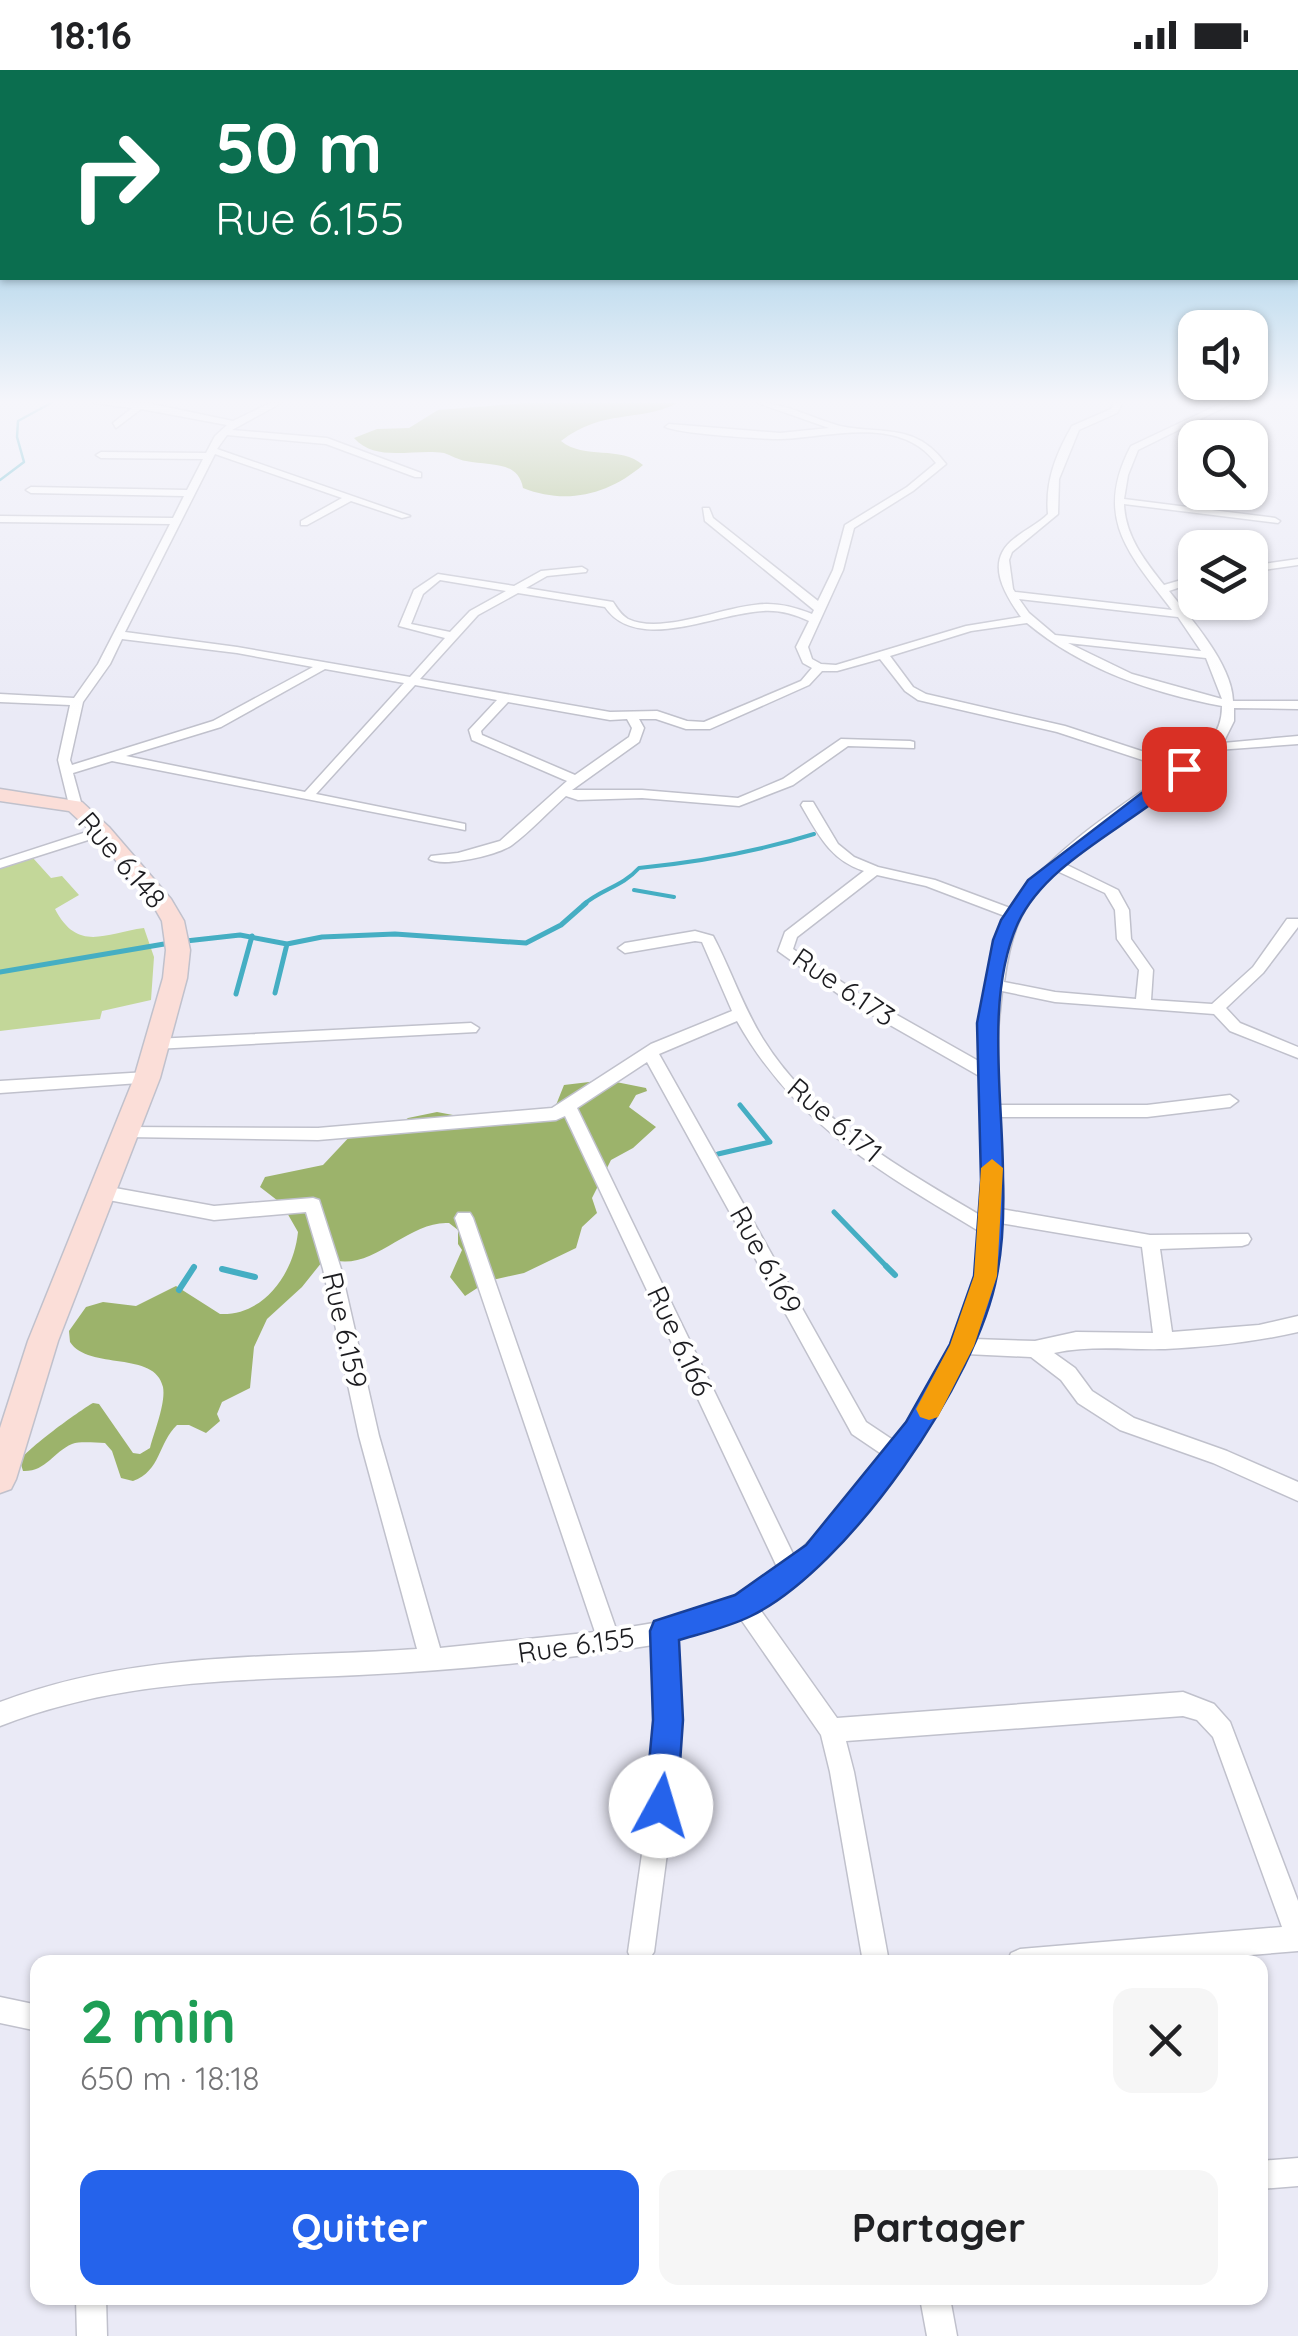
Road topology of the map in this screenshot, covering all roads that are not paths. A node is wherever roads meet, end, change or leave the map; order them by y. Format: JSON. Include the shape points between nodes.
{"nodes":[{"id":1,"x":183,"y":509,"type":"edge"},
{"id":2,"x":329,"y":509,"type":"edge"},
{"id":3,"x":384,"y":509,"type":"edge"},
{"id":4,"x":876,"y":509,"type":"edge"},
{"id":5,"x":1051,"y":509,"type":"edge"},
{"id":6,"x":1121,"y":509,"type":"edge"},
{"id":7,"x":1177,"y":509,"type":"edge"},
{"id":8,"x":706,"y":510,"type":"dead end"},
{"id":9,"x":405,"y":516,"type":"dead end"},
{"id":10,"x":0,"y":519,"type":"edge"},
{"id":11,"x":176,"y":522,"type":"junction"},
{"id":12,"x":1275,"y":522,"type":"dead end"},
{"id":13,"x":304,"y":523,"type":"dead end"},
{"id":14,"x":1298,"y":562,"type":"edge"},
{"id":15,"x":1268,"y":566,"type":"edge"},
{"id":16,"x":582,"y":570,"type":"dead end"},
{"id":17,"x":1178,"y":584,"type":"edge"},
{"id":18,"x":1164,"y":589,"type":"junction"},
{"id":19,"x":511,"y":590,"type":"junction"},
{"id":20,"x":1011,"y":595,"type":"junction"},
{"id":21,"x":1178,"y":611,"type":"edge"},
{"id":22,"x":818,"y":614,"type":"junction"},
{"id":23,"x":1178,"y":614,"type":"edge"},
{"id":24,"x":1030,"y":619,"type":"junction"},
{"id":25,"x":1184,"y":620,"type":"edge"},
{"id":26,"x":119,"y":635,"type":"junction"},
{"id":27,"x":452,"y":636,"type":"junction"},
{"id":28,"x":1051,"y":637,"type":"junction"},
{"id":29,"x":1209,"y":655,"type":"junction"},
{"id":30,"x":884,"y":656,"type":"junction"},
{"id":31,"x":321,"y":667,"type":"junction"},
{"id":32,"x":818,"y":668,"type":"junction"},
{"id":33,"x":414,"y":682,"type":"junction"},
{"id":34,"x":0,"y":698,"type":"edge"},
{"id":35,"x":504,"y":698,"type":"junction"},
{"id":36,"x":77,"y":702,"type":"junction"},
{"id":37,"x":1229,"y":704,"type":"junction"},
{"id":38,"x":1298,"y":704,"type":"edge"},
{"id":39,"x":632,"y":717,"type":"junction"},
{"id":40,"x":1298,"y":740,"type":"edge"},
{"id":41,"x":910,"y":745,"type":"dead end"},
{"id":42,"x":1214,"y":747,"type":"junction"},
{"id":43,"x":114,"y":758,"type":"junction"},
{"id":44,"x":1184,"y":769,"type":"junction"},
{"id":45,"x":67,"y":771,"type":"junction"},
{"id":46,"x":576,"y":780,"type":"junction"},
{"id":47,"x":565,"y":792,"type":"junction"},
{"id":48,"x":0,"y":794,"type":"edge"},
{"id":49,"x":308,"y":796,"type":"junction"},
{"id":50,"x":76,"y":806,"type":"junction"},
{"id":51,"x":808,"y":806,"type":"dead end"},
{"id":52,"x":460,"y":827,"type":"dead end"},
{"id":53,"x":102,"y":831,"type":"junction"},
{"id":54,"x":436,"y":858,"type":"dead end"},
{"id":55,"x":0,"y":864,"type":"edge"},
{"id":56,"x":1056,"y":865,"type":"junction"},
{"id":57,"x":874,"y":870,"type":"junction"},
{"id":58,"x":1013,"y":914,"type":"junction"},
{"id":59,"x":1298,"y":924,"type":"edge"},
{"id":60,"x":625,"y":948,"type":"dead end"},
{"id":61,"x":996,"y":984,"type":"junction"},
{"id":62,"x":1143,"y":1005,"type":"junction"},
{"id":63,"x":1217,"y":1008,"type":"junction"},
{"id":64,"x":742,"y":1014,"type":"junction"},
{"id":65,"x":471,"y":1028,"type":"dead end"},
{"id":66,"x":155,"y":1044,"type":"junction"},
{"id":67,"x":650,"y":1052,"type":"junction"},
{"id":68,"x":1298,"y":1053,"type":"edge"},
{"id":69,"x":989,"y":1074,"type":"junction"},
{"id":70,"x":146,"y":1078,"type":"junction"},
{"id":71,"x":0,"y":1087,"type":"edge"},
{"id":72,"x":1230,"y":1101,"type":"dead end"},
{"id":73,"x":570,"y":1108,"type":"junction"},
{"id":74,"x":990,"y":1111,"type":"junction"},
{"id":75,"x":127,"y":1131,"type":"junction"},
{"id":76,"x":104,"y":1193,"type":"junction"},
{"id":77,"x":464,"y":1218,"type":"dead end"},
{"id":78,"x":990,"y":1221,"type":"junction"},
{"id":79,"x":1242,"y":1239,"type":"dead end"},
{"id":80,"x":1150,"y":1242,"type":"junction"},
{"id":81,"x":1298,"y":1324,"type":"edge"},
{"id":82,"x":1164,"y":1341,"type":"junction"},
{"id":83,"x":962,"y":1346,"type":"junction"},
{"id":84,"x":1035,"y":1350,"type":"junction"},
{"id":85,"x":897,"y":1454,"type":"junction"},
{"id":86,"x":0,"y":1478,"type":"edge"},
{"id":87,"x":1298,"y":1492,"type":"edge"},
{"id":88,"x":792,"y":1575,"type":"junction"},
{"id":89,"x":744,"y":1606,"type":"junction"},
{"id":90,"x":664,"y":1631,"type":"junction"},
{"id":91,"x":609,"y":1640,"type":"junction"},
{"id":92,"x":432,"y":1661,"type":"junction"},
{"id":93,"x":0,"y":1714,"type":"edge"},
{"id":94,"x":831,"y":1730,"type":"junction"},
{"id":95,"x":1298,"y":1936,"type":"edge"},
{"id":96,"x":641,"y":1952,"type":"dead end"},
{"id":97,"x":875,"y":1955,"type":"edge"},
{"id":98,"x":1095,"y":1955,"type":"edge"},
{"id":99,"x":0,"y":2010,"type":"edge"},
{"id":100,"x":30,"y":2016,"type":"edge"},
{"id":101,"x":1298,"y":2172,"type":"edge"},
{"id":102,"x":1268,"y":2174,"type":"edge"},
{"id":103,"x":91,"y":2305,"type":"edge"},
{"id":104,"x":936,"y":2305,"type":"edge"},
{"id":105,"x":92,"y":2336,"type":"edge"},
{"id":106,"x":942,"y":2336,"type":"edge"}],
"edges":[{"from":1,"to":11,"type":"street","name":"Rue 6.148"},
{"from":2,"to":13,"type":"street"},
{"from":3,"to":9,"type":"street"},
{"from":4,"to":22,"type":"street","via":[[849,527]]},
{"from":5,"to":20,"type":"street","via":[[1007,551],[1003,563]]},
{"from":6,"to":18,"type":"street","via":[[1124,530]]},
{"from":7,"to":12,"type":"street"},
{"from":8,"to":22,"type":"street","via":[[708,519]]},
{"from":10,"to":11,"type":"street"},
{"from":11,"to":26,"type":"street","name":"Rue 6.148"},
{"from":14,"to":15,"type":"street"},
{"from":16,"to":19,"type":"street","via":[[553,571]]},
{"from":17,"to":18,"type":"street"},
{"from":18,"to":21,"type":"street"},
{"from":19,"to":22,"type":"street","via":[[608,604],[625,622],[640,625],[749,608]]},
{"from":19,"to":27,"type":"street"},
{"from":19,"to":27,"type":"street","via":[[448,576],[428,581],[405,626]]},
{"from":20,"to":23,"type":"street"},
{"from":20,"to":24,"type":"street"},
{"from":22,"to":32,"type":"street","via":[[802,647]]},
{"from":24,"to":28,"type":"street"},
{"from":24,"to":30,"type":"street","via":[[970,628]]},
{"from":25,"to":29,"type":"street"},
{"from":26,"to":31,"type":"street"},
{"from":26,"to":36,"type":"street","name":"Rue 6.148"},
{"from":27,"to":33,"type":"street"},
{"from":28,"to":29,"type":"street"},
{"from":28,"to":37,"type":"street","via":[[1118,674]]},
{"from":29,"to":37,"type":"street","via":[[1224,678]]},
{"from":30,"to":32,"type":"street"},
{"from":30,"to":44,"type":"street","via":[[922,697],[1061,729]]},
{"from":31,"to":33,"type":"street"},
{"from":31,"to":43,"type":"street","via":[[217,724]]},
{"from":32,"to":39,"type":"street","via":[[805,683],[706,726],[657,715]]},
{"from":33,"to":35,"type":"street"},
{"from":33,"to":49,"type":"street"},
{"from":34,"to":36,"type":"street"},
{"from":35,"to":39,"type":"street"},
{"from":35,"to":46,"type":"street","via":[[475,730],[476,738]]},
{"from":36,"to":45,"type":"street","name":"Rue 6.148","via":[[65,742]]},
{"from":37,"to":38,"type":"street"},
{"from":37,"to":42,"type":"street","via":[[1225,734]]},
{"from":39,"to":46,"type":"street","via":[[635,739]]},
{"from":40,"to":42,"type":"street"},
{"from":41,"to":47,"type":"street","via":[[845,742],[788,782],[739,802]]},
{"from":42,"to":44,"type":"street","name":"Rue 6.155"},
{"from":43,"to":45,"type":"street"},
{"from":43,"to":49,"type":"street"},
{"from":44,"to":56,"type":"street","name":"Rue 6.155"},
{"from":45,"to":50,"type":"street","name":"Rue 6.148"},
{"from":46,"to":47,"type":"street"},
{"from":47,"to":54,"type":"street","via":[[505,844]]},
{"from":48,"to":50,"type":"street"},
{"from":49,"to":52,"type":"street"},
{"from":50,"to":53,"type":"street","name":"Rue 6.148"},
{"from":51,"to":57,"type":"street","via":[[836,853]]},
{"from":53,"to":55,"type":"street"},
{"from":53,"to":66,"type":"street","name":"Rue 6.148","via":[[163,904],[177,942],[175,978]]},
{"from":56,"to":58,"type":"street","name":"Rue 6.155"},
{"from":56,"to":62,"type":"street","via":[[1101,884],[1116,898],[1124,940],[1146,970]]},
{"from":57,"to":58,"type":"street"},
{"from":57,"to":69,"type":"street","name":"Rue 6.173","via":[[790,936],[785,952]]},
{"from":58,"to":61,"type":"street","name":"Rue 6.155"},
{"from":59,"to":63,"type":"street","via":[[1292,922],[1258,970]]},
{"from":60,"to":64,"type":"street","name":"Rue 6.171","via":[[708,939]]},
{"from":61,"to":62,"type":"street"},
{"from":61,"to":69,"type":"street","name":"Rue 6.155"},
{"from":62,"to":63,"type":"street"},
{"from":63,"to":68,"type":"street","via":[[1235,1027]]},
{"from":64,"to":67,"type":"street"},
{"from":64,"to":78,"type":"street","name":"Rue 6.171","via":[[790,1088],[831,1124]]},
{"from":65,"to":66,"type":"street"},
{"from":66,"to":70,"type":"street","name":"Rue 6.148"},
{"from":67,"to":73,"type":"street"},
{"from":67,"to":85,"type":"street","name":"Rue 6.169","via":[[859,1428]]},
{"from":69,"to":74,"type":"street","name":"Rue 6.155"},
{"from":70,"to":71,"type":"street"},
{"from":70,"to":75,"type":"street","name":"Rue 6.148"},
{"from":72,"to":74,"type":"street","via":[[1135,1112]]},
{"from":73,"to":75,"type":"street","via":[[543,1116],[318,1134]]},
{"from":73,"to":88,"type":"street","name":"Rue 6.166"},
{"from":74,"to":78,"type":"street","name":"Rue 6.155"},
{"from":75,"to":76,"type":"street","name":"Rue 6.148"},
{"from":76,"to":86,"type":"street","name":"Rue 6.148","via":[[43,1341]]},
{"from":76,"to":92,"type":"street","name":"Rue 6.159","via":[[214,1213],[313,1204]]},
{"from":77,"to":91,"type":"street"},
{"from":78,"to":80,"type":"street"},
{"from":78,"to":83,"type":"street","name":"Rue 6.155","via":[[986,1276]]},
{"from":79,"to":80,"type":"street"},
{"from":80,"to":82,"type":"street"},
{"from":81,"to":82,"type":"street","via":[[1259,1334]]},
{"from":82,"to":84,"type":"street","via":[[1076,1340]]},
{"from":83,"to":84,"type":"street"},
{"from":83,"to":85,"type":"street","name":"Rue 6.155"},
{"from":84,"to":87,"type":"street","via":[[1068,1374],[1085,1397],[1127,1424]]},
{"from":85,"to":88,"type":"street","name":"Rue 6.155"},
{"from":88,"to":89,"type":"street","name":"Rue 6.155"},
{"from":89,"to":90,"type":"street","name":"Rue 6.155"},
{"from":89,"to":94,"type":"street"},
{"from":90,"to":91,"type":"street","name":"Rue 6.155"},
{"from":90,"to":96,"type":"street","via":[[666,1770]]},
{"from":91,"to":92,"type":"street","name":"Rue 6.155"},
{"from":92,"to":93,"type":"street","name":"Rue 6.155","via":[[115,1680]]},
{"from":94,"to":95,"type":"street","via":[[1182,1704],[1199,1708],[1222,1730]]},
{"from":94,"to":97,"type":"street"},
{"from":95,"to":98,"type":"street"},
{"from":99,"to":100,"type":"street"},
{"from":101,"to":102,"type":"street"},
{"from":103,"to":105,"type":"street"},
{"from":104,"to":106,"type":"street"}]}
